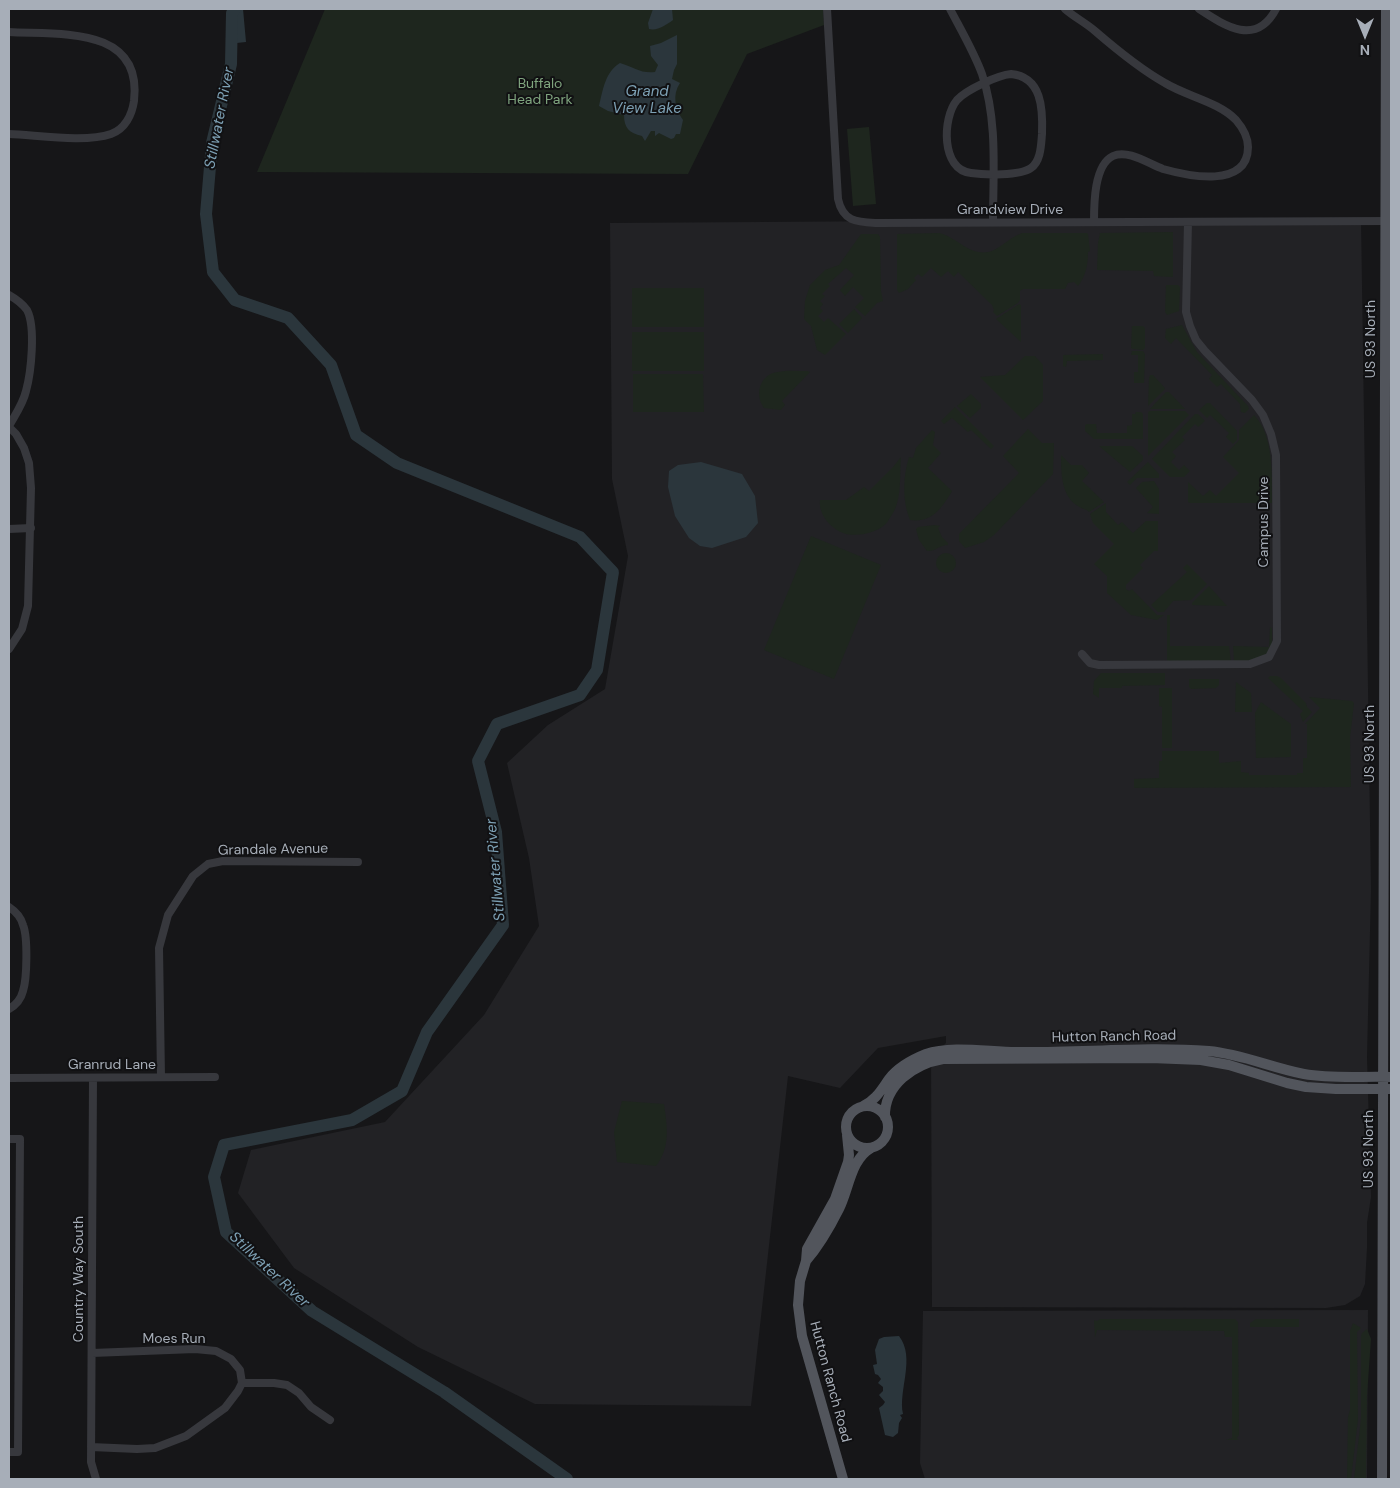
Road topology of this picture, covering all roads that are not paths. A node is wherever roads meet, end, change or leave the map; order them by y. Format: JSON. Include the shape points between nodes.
{"nodes":[{"id":1,"x":827,"y":9,"type":"edge"},
{"id":2,"x":950,"y":9,"type":"edge"},
{"id":3,"x":1065,"y":9,"type":"edge"},
{"id":4,"x":1199,"y":9,"type":"edge"},
{"id":5,"x":1276,"y":9,"type":"edge"},
{"id":6,"x":1386,"y":9,"type":"edge"},
{"id":7,"x":9,"y":32,"type":"edge"},
{"id":8,"x":985,"y":84,"type":"junction"},
{"id":9,"x":9,"y":134,"type":"edge"},
{"id":10,"x":993,"y":174,"type":"junction"},
{"id":11,"x":1389,"y":221,"type":"edge"},
{"id":12,"x":992,"y":222,"type":"junction"},
{"id":13,"x":1094,"y":222,"type":"junction"},
{"id":14,"x":1188,"y":222,"type":"junction"},
{"id":15,"x":9,"y":295,"type":"edge"},
{"id":16,"x":9,"y":426,"type":"edge"},
{"id":17,"x":31,"y":528,"type":"junction"},
{"id":18,"x":9,"y":529,"type":"edge"},
{"id":19,"x":9,"y":649,"type":"edge"},
{"id":20,"x":1082,"y":654,"type":"dead end"},
{"id":21,"x":358,"y":862,"type":"dead end"},
{"id":22,"x":9,"y":907,"type":"edge"},
{"id":23,"x":9,"y":1009,"type":"edge"},
{"id":24,"x":1387,"y":1076,"type":"edge"},
{"id":25,"x":215,"y":1077,"type":"dead end"},
{"id":26,"x":9,"y":1078,"type":"edge"},
{"id":27,"x":93,"y":1078,"type":"junction"},
{"id":28,"x":161,"y":1078,"type":"junction"},
{"id":29,"x":1387,"y":1089,"type":"edge"},
{"id":30,"x":863,"y":1106,"type":"junction"},
{"id":31,"x":886,"y":1117,"type":"junction"},
{"id":32,"x":847,"y":1135,"type":"junction"},
{"id":33,"x":9,"y":1139,"type":"edge"},
{"id":34,"x":871,"y":1148,"type":"junction"},
{"id":35,"x":806,"y":1261,"type":"junction"},
{"id":36,"x":92,"y":1354,"type":"junction"},
{"id":37,"x":242,"y":1383,"type":"junction"},
{"id":38,"x":330,"y":1420,"type":"dead end"},
{"id":39,"x":91,"y":1447,"type":"junction"},
{"id":40,"x":9,"y":1452,"type":"edge"},
{"id":41,"x":96,"y":1479,"type":"edge"},
{"id":42,"x":843,"y":1479,"type":"edge"},
{"id":43,"x":1382,"y":1479,"type":"edge"}],
"edges":[{"from":1,"to":12,"type":"street","name":"Grandview Drive","via":[[838,199],[843,212],[848,218],[861,222]]},
{"from":2,"to":8,"type":"street"},
{"from":3,"to":13,"type":"street","via":[[1150,74],[1227,112],[1244,131],[1248,146],[1240,168],[1220,176],[1172,171],[1128,154],[1115,155],[1106,162],[1098,180]]},
{"from":4,"to":5,"type":"street","via":[[1230,28],[1243,31],[1265,23]]},
{"from":6,"to":11,"type":"main road","name":"US 93 North"},
{"from":7,"to":9,"type":"street","via":[[76,35],[103,41],[127,62],[132,73],[134,96],[128,119],[110,134],[73,137]]},
{"from":8,"to":10,"type":"street","via":[[992,124]]},
{"from":8,"to":10,"type":"street","via":[[964,94],[953,106],[948,122],[948,151],[951,161],[962,171]]},
{"from":8,"to":10,"type":"street","via":[[1004,75],[1022,76],[1034,86],[1042,108],[1041,151],[1033,166],[1024,172]]},
{"from":10,"to":12,"type":"street"},
{"from":11,"to":14,"type":"street","name":"Grandview Drive"},
{"from":11,"to":24,"type":"main road","name":"US 93 North"},
{"from":12,"to":13,"type":"street","name":"Grandview Drive"},
{"from":13,"to":14,"type":"street","name":"Grandview Drive"},
{"from":14,"to":20,"type":"street","name":"Campus Drive","via":[[1186,312],[1190,326],[1204,351],[1263,415],[1276,455],[1277,640],[1269,657],[1238,665],[1099,665],[1090,663]]},
{"from":15,"to":16,"type":"street","via":[[27,311],[32,330],[26,391]]},
{"from":16,"to":17,"type":"street","via":[[21,440],[29,463]]},
{"from":17,"to":18,"type":"street"},
{"from":17,"to":19,"type":"street","via":[[28,606],[22,629]]},
{"from":21,"to":28,"type":"street","name":"Grandale Avenue","via":[[223,862],[208,864],[193,876],[168,915],[159,948]]},
{"from":22,"to":23,"type":"street","via":[[23,924],[26,962],[23,992]]},
{"from":24,"to":29,"type":"main road","name":"US 93 North"},
{"from":24,"to":30,"type":"main road","name":"Hutton Ranch Road","via":[[1306,1074],[1209,1051],[942,1051],[918,1057],[900,1068],[875,1098]]},
{"from":25,"to":28,"type":"street","name":"Granrud Lane"},
{"from":26,"to":27,"type":"street","name":"Granrud Lane"},
{"from":27,"to":28,"type":"street","name":"Granrud Lane"},
{"from":27,"to":36,"type":"street","name":"Country Way South"},
{"from":29,"to":31,"type":"main road","name":"Hutton Ranch Road","via":[[1301,1086],[1235,1066],[1200,1060],[943,1059],[923,1065],[902,1079],[888,1097]]},
{"from":29,"to":43,"type":"main road","name":"US 93 North"},
{"from":30,"to":31,"type":"main road","via":[[876,1108]]},
{"from":30,"to":32,"type":"main road","via":[[847,1119]]},
{"from":31,"to":34,"type":"main road","via":[[886,1136],[878,1146]]},
{"from":32,"to":34,"type":"main road","via":[[858,1147]]},
{"from":32,"to":35,"type":"main road","name":"Hutton Ranch Road","via":[[849,1155],[846,1170],[830,1210],[807,1249]]},
{"from":33,"to":40,"type":"street","via":[[20,1139],[18,1452]]},
{"from":34,"to":35,"type":"main road","name":"Hutton Ranch Road","via":[[859,1158],[835,1217]]},
{"from":35,"to":42,"type":"main road","name":"Hutton Ranch Road","via":[[798,1296],[799,1324]]},
{"from":36,"to":37,"type":"street","name":"Moes Run","via":[[195,1348],[216,1352],[231,1360],[240,1370]]},
{"from":36,"to":39,"type":"street","name":"Country Way South"},
{"from":37,"to":38,"type":"street","via":[[287,1385]]},
{"from":37,"to":39,"type":"street","via":[[225,1408],[186,1436],[155,1448]]},
{"from":39,"to":41,"type":"street","name":"Country Way South"}]}
